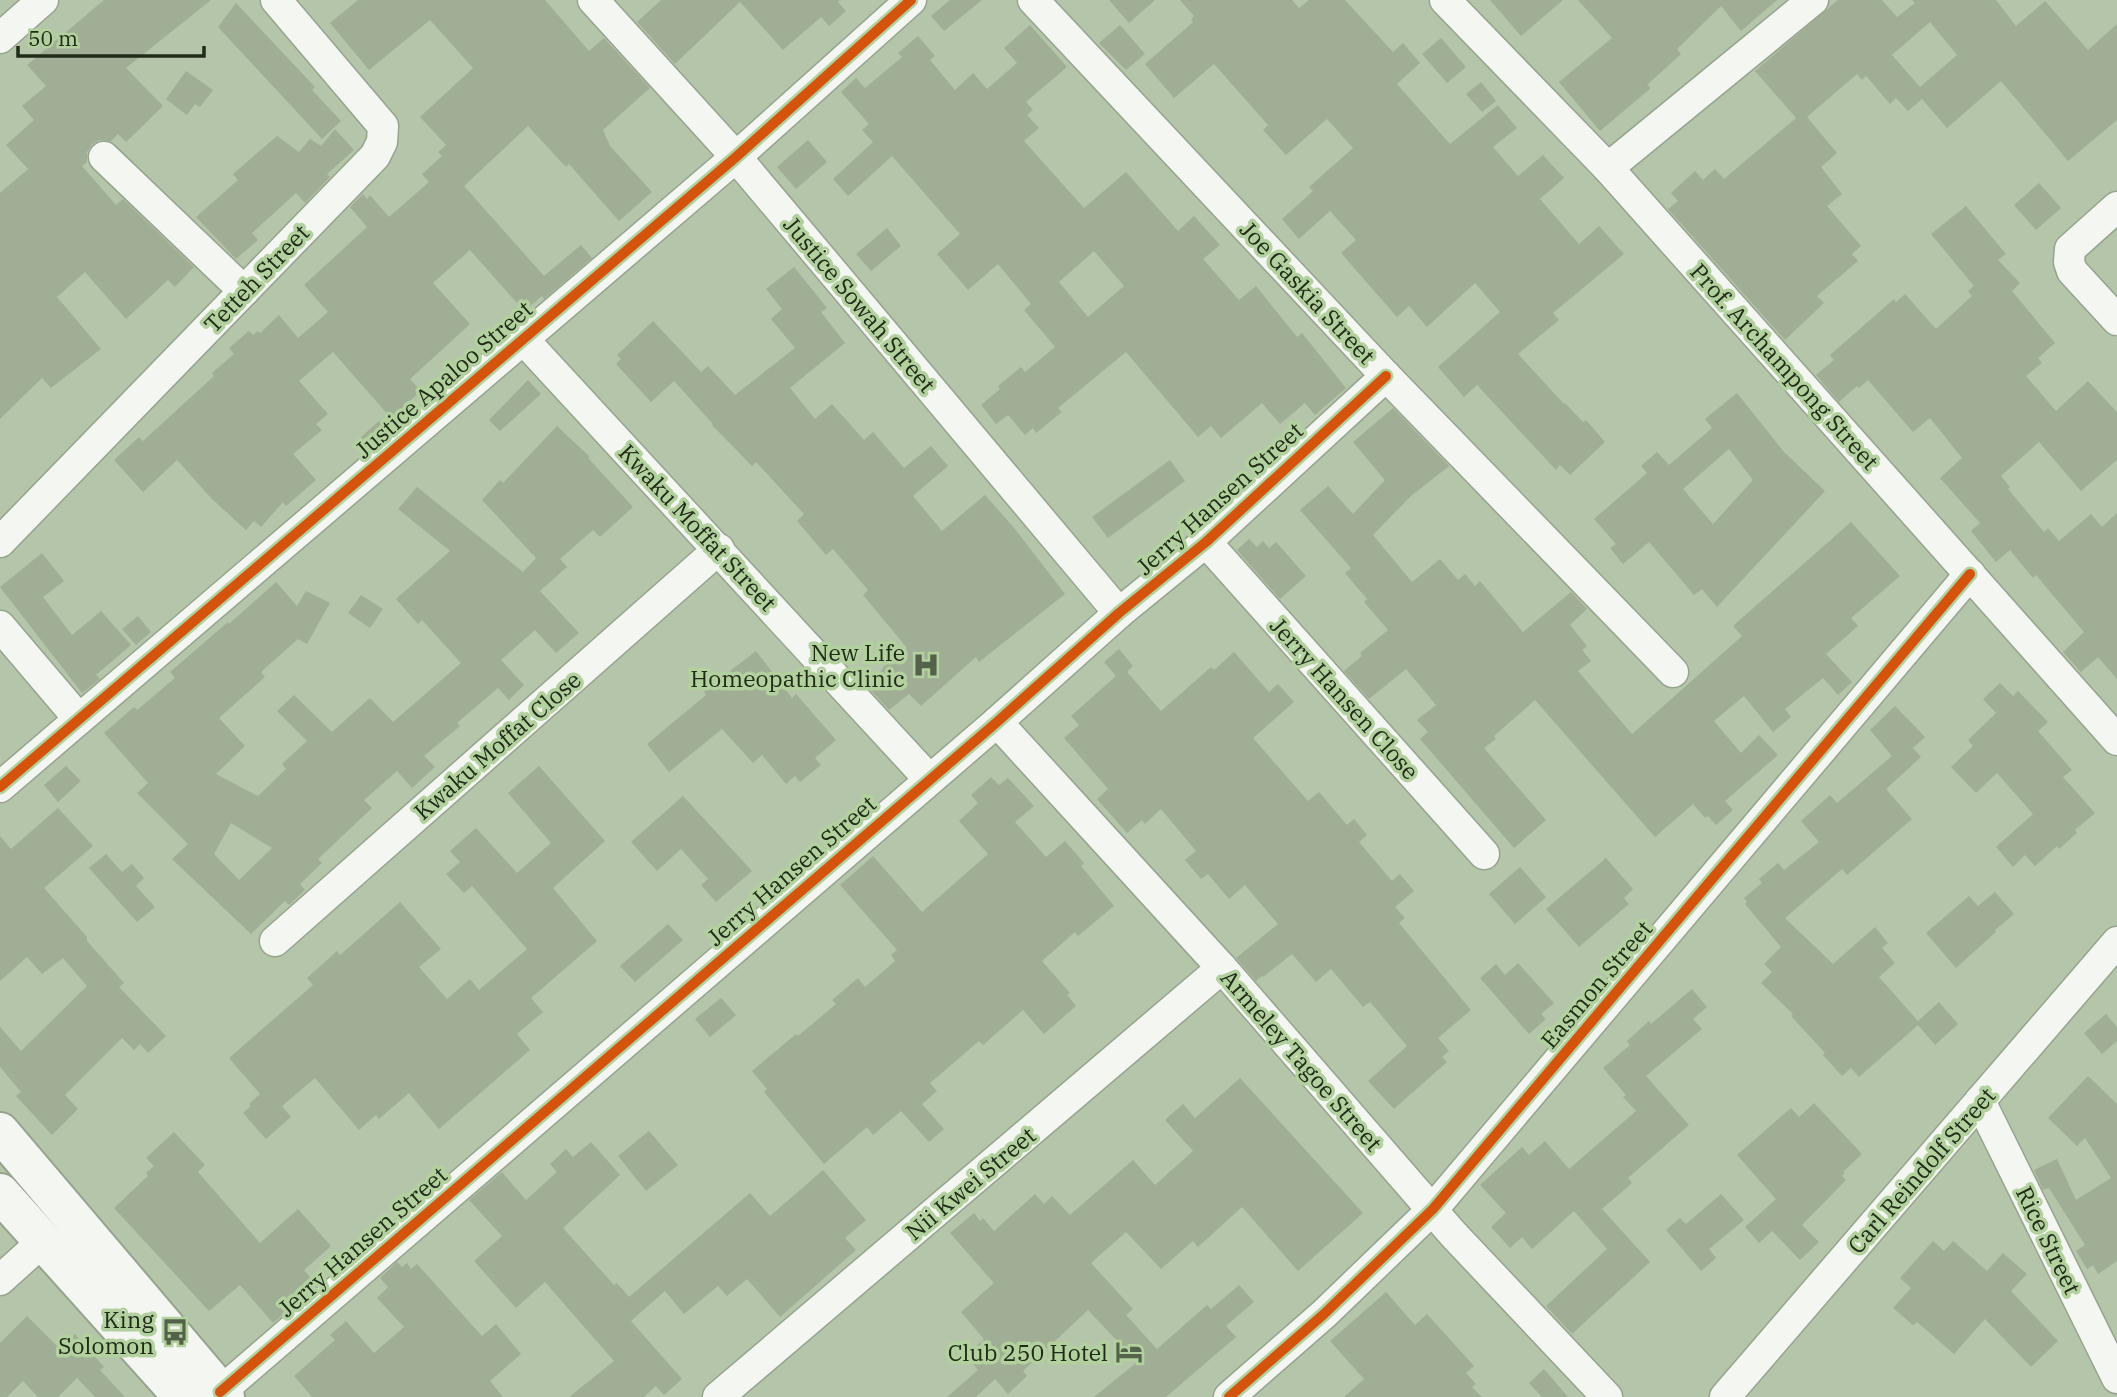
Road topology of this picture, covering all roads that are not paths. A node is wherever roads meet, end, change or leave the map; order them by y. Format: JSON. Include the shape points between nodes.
{"nodes":[{"id":1,"x":43,"y":0,"type":"edge"},
{"id":2,"x":276,"y":0,"type":"edge"},
{"id":3,"x":593,"y":0,"type":"edge"},
{"id":4,"x":911,"y":0,"type":"edge"},
{"id":5,"x":1033,"y":0,"type":"edge"},
{"id":6,"x":1445,"y":0,"type":"edge"},
{"id":7,"x":1813,"y":0,"type":"edge"},
{"id":8,"x":0,"y":38,"type":"edge"},
{"id":9,"x":104,"y":157,"type":"dead end"},
{"id":10,"x":736,"y":157,"type":"junction"},
{"id":11,"x":1608,"y":168,"type":"junction"},
{"id":12,"x":2117,"y":206,"type":"edge"},
{"id":13,"x":244,"y":291,"type":"junction"},
{"id":14,"x":2117,"y":320,"type":"edge"},
{"id":15,"x":523,"y":339,"type":"junction"},
{"id":16,"x":1386,"y":376,"type":"junction"},
{"id":17,"x":0,"y":542,"type":"edge"},
{"id":18,"x":1206,"y":542,"type":"junction"},
{"id":19,"x":719,"y":549,"type":"junction"},
{"id":20,"x":1970,"y":574,"type":"junction"},
{"id":21,"x":1119,"y":613,"type":"junction"},
{"id":22,"x":0,"y":626,"type":"edge"},
{"id":23,"x":1673,"y":672,"type":"dead end"},
{"id":24,"x":79,"y":719,"type":"junction"},
{"id":25,"x":996,"y":722,"type":"junction"},
{"id":26,"x":2117,"y":740,"type":"edge"},
{"id":27,"x":929,"y":779,"type":"junction"},
{"id":28,"x":0,"y":787,"type":"edge"},
{"id":29,"x":1484,"y":854,"type":"dead end"},
{"id":30,"x":275,"y":941,"type":"dead end"},
{"id":31,"x":2117,"y":942,"type":"edge"},
{"id":32,"x":1222,"y":968,"type":"junction"},
{"id":33,"x":1980,"y":1101,"type":"junction"},
{"id":34,"x":0,"y":1132,"type":"edge"},
{"id":35,"x":0,"y":1194,"type":"edge"},
{"id":36,"x":1433,"y":1209,"type":"junction"},
{"id":37,"x":42,"y":1242,"type":"junction"},
{"id":38,"x":0,"y":1280,"type":"edge"},
{"id":39,"x":2117,"y":1378,"type":"edge"},
{"id":40,"x":209,"y":1395,"type":"edge"},
{"id":41,"x":718,"y":1397,"type":"edge"},
{"id":42,"x":1228,"y":1397,"type":"edge"},
{"id":43,"x":1607,"y":1397,"type":"edge"},
{"id":44,"x":1725,"y":1397,"type":"edge"}],
"edges":[{"from":1,"to":8,"type":"street"},
{"from":2,"to":13,"type":"street","name":"Tetteh Street","via":[[383,126],[382,142],[375,156]]},
{"from":3,"to":10,"type":"street","name":"Justice Sowah Street"},
{"from":4,"to":10,"type":"street","name":"Justice Apaloo Street"},
{"from":5,"to":16,"type":"street","name":"Joe Gaskia Street"},
{"from":6,"to":11,"type":"street","name":"Prof. Archampong Street"},
{"from":7,"to":11,"type":"street"},
{"from":9,"to":13,"type":"street"},
{"from":10,"to":15,"type":"street","name":"Justice Apaloo Street"},
{"from":10,"to":21,"type":"street","name":"Justice Sowah Street"},
{"from":11,"to":20,"type":"street","name":"Prof. Archampong Street"},
{"from":12,"to":14,"type":"street","via":[[2070,249],[2069,262]]},
{"from":13,"to":17,"type":"street","name":"Tetteh Street"},
{"from":15,"to":19,"type":"street","name":"Kwaku Moffat Street"},
{"from":15,"to":24,"type":"street","name":"Justice Apaloo Street"},
{"from":16,"to":18,"type":"street","name":"Jerry Hansen Street"},
{"from":16,"to":23,"type":"street","name":"Joe Gaskia Street"},
{"from":18,"to":21,"type":"street","name":"Jerry Hansen Street"},
{"from":18,"to":29,"type":"street","name":"Jerry Hansen Close"},
{"from":19,"to":27,"type":"street","name":"Kwaku Moffat Street"},
{"from":19,"to":30,"type":"street","name":"Kwaku Moffat Close"},
{"from":20,"to":26,"type":"street","name":"Prof. Archampong Street"},
{"from":20,"to":36,"type":"street","name":"Easmon Street"},
{"from":21,"to":25,"type":"street","name":"Jerry Hansen Street"},
{"from":22,"to":24,"type":"street"},
{"from":24,"to":28,"type":"street","name":"Justice Apaloo Street"},
{"from":25,"to":27,"type":"street","name":"Jerry Hansen Street"},
{"from":25,"to":32,"type":"street","name":"Armeley Tagoe Street"},
{"from":27,"to":40,"type":"street","name":"Jerry Hansen Street"},
{"from":31,"to":33,"type":"street","name":"Carl Reindolf Street"},
{"from":32,"to":36,"type":"street","name":"Armeley Tagoe Street"},
{"from":32,"to":41,"type":"street","name":"Nii Kwei Street"},
{"from":33,"to":39,"type":"street","name":"Rice Street"},
{"from":33,"to":44,"type":"street","name":"Carl Reindolf Street"},
{"from":34,"to":40,"type":"main road"},
{"from":35,"to":37,"type":"main road"},
{"from":36,"to":42,"type":"street","name":"Easmon Street","via":[[1324,1314]]},
{"from":36,"to":43,"type":"street","name":"Armeley Tagoe Street"},
{"from":37,"to":38,"type":"street"},
{"from":37,"to":40,"type":"main road"}]}
